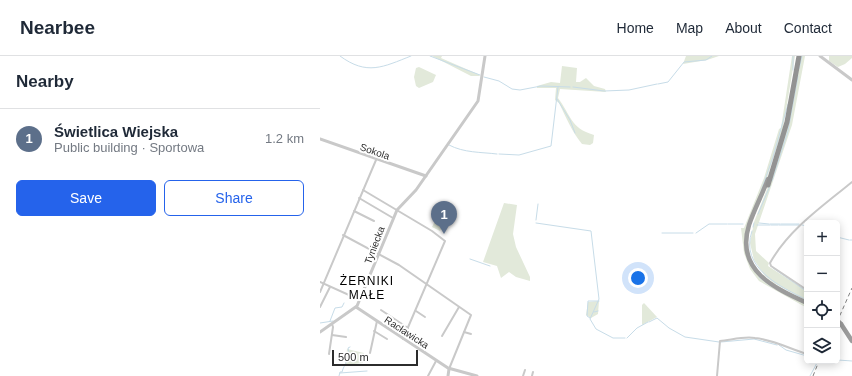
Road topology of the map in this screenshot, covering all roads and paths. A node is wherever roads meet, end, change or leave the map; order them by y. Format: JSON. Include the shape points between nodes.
{"nodes":[{"id":1,"x":485,"y":56,"type":"edge"},
{"id":2,"x":798,"y":56,"type":"edge"},
{"id":3,"x":820,"y":56,"type":"edge"},
{"id":4,"x":852,"y":80,"type":"edge"},
{"id":5,"x":320,"y":139,"type":"edge"},
{"id":6,"x":376,"y":160,"type":"junction"},
{"id":7,"x":771,"y":170,"type":"joint"},
{"id":8,"x":426,"y":176,"type":"junction"},
{"id":9,"x":852,"y":182,"type":"edge"},
{"id":10,"x":767,"y":183,"type":"junction"},
{"id":11,"x":363,"y":190,"type":"junction"},
{"id":12,"x":359,"y":198,"type":"junction"},
{"id":13,"x":354,"y":210,"type":"junction"},
{"id":14,"x":397,"y":210,"type":"junction"},
{"id":15,"x":393,"y":218,"type":"junction"},
{"id":16,"x":374,"y":221,"type":"dead end"},
{"id":17,"x":343,"y":235,"type":"junction"},
{"id":18,"x":379,"y":254,"type":"junction"},
{"id":19,"x":320,"y":282,"type":"edge"},
{"id":20,"x":324,"y":284,"type":"junction"},
{"id":21,"x":427,"y":285,"type":"junction"},
{"id":22,"x":330,"y":287,"type":"junction"},
{"id":23,"x":804,"y":288,"type":"edge"},
{"id":24,"x":320,"y":292,"type":"edge"},
{"id":25,"x":360,"y":300,"type":"junction"},
{"id":26,"x":804,"y":300,"type":"edge"},
{"id":27,"x":804,"y":301,"type":"edge"},
{"id":28,"x":320,"y":307,"type":"edge"},
{"id":29,"x":356,"y":307,"type":"junction"},
{"id":30,"x":459,"y":307,"type":"junction"},
{"id":31,"x":381,"y":310,"type":"dead end"},
{"id":32,"x":416,"y":311,"type":"junction"},
{"id":33,"x":425,"y":317,"type":"dead end"},
{"id":34,"x":377,"y":321,"type":"junction"},
{"id":35,"x":840,"y":323,"type":"edge"},
{"id":36,"x":332,"y":324,"type":"junction"},
{"id":37,"x":404,"y":325,"type":"junction"},
{"id":38,"x":408,"y":328,"type":"junction"},
{"id":39,"x":320,"y":332,"type":"edge"},
{"id":40,"x":374,"y":332,"type":"junction"},
{"id":41,"x":464,"y":332,"type":"junction"},
{"id":42,"x":399,"y":333,"type":"dead end"},
{"id":43,"x":471,"y":334,"type":"dead end"},
{"id":44,"x":332,"y":336,"type":"junction"},
{"id":45,"x":442,"y":336,"type":"dead end"},
{"id":46,"x":346,"y":338,"type":"dead end"},
{"id":47,"x":386,"y":339,"type":"dead end"},
{"id":48,"x":403,"y":339,"type":"junction"},
{"id":49,"x":852,"y":341,"type":"edge"},
{"id":50,"x":370,"y":353,"type":"dead end"},
{"id":51,"x":804,"y":353,"type":"edge"},
{"id":52,"x":329,"y":354,"type":"dead end"},
{"id":53,"x":436,"y":361,"type":"junction"},
{"id":54,"x":449,"y":369,"type":"junction"},
{"id":55,"x":525,"y":370,"type":"dead end"},
{"id":56,"x":533,"y":372,"type":"dead end"},
{"id":57,"x":428,"y":376,"type":"edge"},
{"id":58,"x":448,"y":376,"type":"edge"},
{"id":59,"x":477,"y":376,"type":"edge"},
{"id":60,"x":523,"y":376,"type":"edge"},
{"id":61,"x":532,"y":376,"type":"edge"},
{"id":62,"x":717,"y":376,"type":"edge"}],
"edges":[{"from":1,"to":8,"type":"street","name":"Tyniecka","via":[[479,99]]},
{"from":2,"to":7,"type":"highway","via":[[787,114]]},
{"from":2,"to":10,"type":"highway","via":[[787,122]]},
{"from":3,"to":4,"type":"street"},
{"from":5,"to":6,"type":"street","name":"Sokola"},
{"from":6,"to":8,"type":"street","name":"Sokola"},
{"from":6,"to":11,"type":"street"},
{"from":7,"to":10,"type":"highway"},
{"from":8,"to":14,"type":"street","name":"Tyniecka"},
{"from":9,"to":23,"type":"street","via":[[803,223],[770,263]]},
{"from":10,"to":26,"type":"highway","via":[[750,228],[751,256],[766,278]]},
{"from":10,"to":27,"type":"highway","via":[[747,230],[750,260],[758,274],[770,284]]},
{"from":11,"to":12,"type":"street"},
{"from":11,"to":14,"type":"street"},
{"from":12,"to":13,"type":"street"},
{"from":12,"to":15,"type":"street"},
{"from":13,"to":16,"type":"street"},
{"from":13,"to":17,"type":"street"},
{"from":14,"to":15,"type":"street","name":"Tyniecka"},
{"from":14,"to":21,"type":"street","via":[[445,241]]},
{"from":15,"to":18,"type":"street","name":"Tyniecka"},
{"from":17,"to":18,"type":"street"},
{"from":17,"to":20,"type":"street"},
{"from":18,"to":21,"type":"street"},
{"from":18,"to":25,"type":"street","name":"Tyniecka"},
{"from":19,"to":20,"type":"street"},
{"from":20,"to":22,"type":"street"},
{"from":20,"to":24,"type":"street"},
{"from":21,"to":30,"type":"street"},
{"from":21,"to":32,"type":"street"},
{"from":22,"to":25,"type":"street"},
{"from":22,"to":28,"type":"street"},
{"from":25,"to":29,"type":"street","name":"Tyniecka"},
{"from":29,"to":34,"type":"street","name":"Racławicka"},
{"from":29,"to":36,"type":"street"},
{"from":30,"to":41,"type":"street","via":[[471,315]]},
{"from":30,"to":45,"type":"street"},
{"from":31,"to":37,"type":"street"},
{"from":32,"to":33,"type":"street"},
{"from":32,"to":38,"type":"street"},
{"from":34,"to":40,"type":"street"},
{"from":34,"to":48,"type":"street","name":"Racławicka"},
{"from":35,"to":49,"type":"highway"},
{"from":36,"to":39,"type":"street"},
{"from":36,"to":44,"type":"street"},
{"from":37,"to":38,"type":"street"},
{"from":37,"to":42,"type":"street"},
{"from":38,"to":48,"type":"street"},
{"from":40,"to":47,"type":"street"},
{"from":40,"to":50,"type":"street"},
{"from":41,"to":43,"type":"street"},
{"from":41,"to":54,"type":"street"},
{"from":44,"to":46,"type":"street"},
{"from":44,"to":52,"type":"street"},
{"from":48,"to":53,"type":"street","name":"Racławicka"},
{"from":51,"to":62,"type":"street","via":[[756,338],[720,341]]},
{"from":53,"to":54,"type":"street","name":"Racławicka"},
{"from":53,"to":57,"type":"street"},
{"from":54,"to":58,"type":"street"},
{"from":54,"to":59,"type":"street","name":"Racławicka"},
{"from":55,"to":60,"type":"street"},
{"from":56,"to":61,"type":"street"}]}
